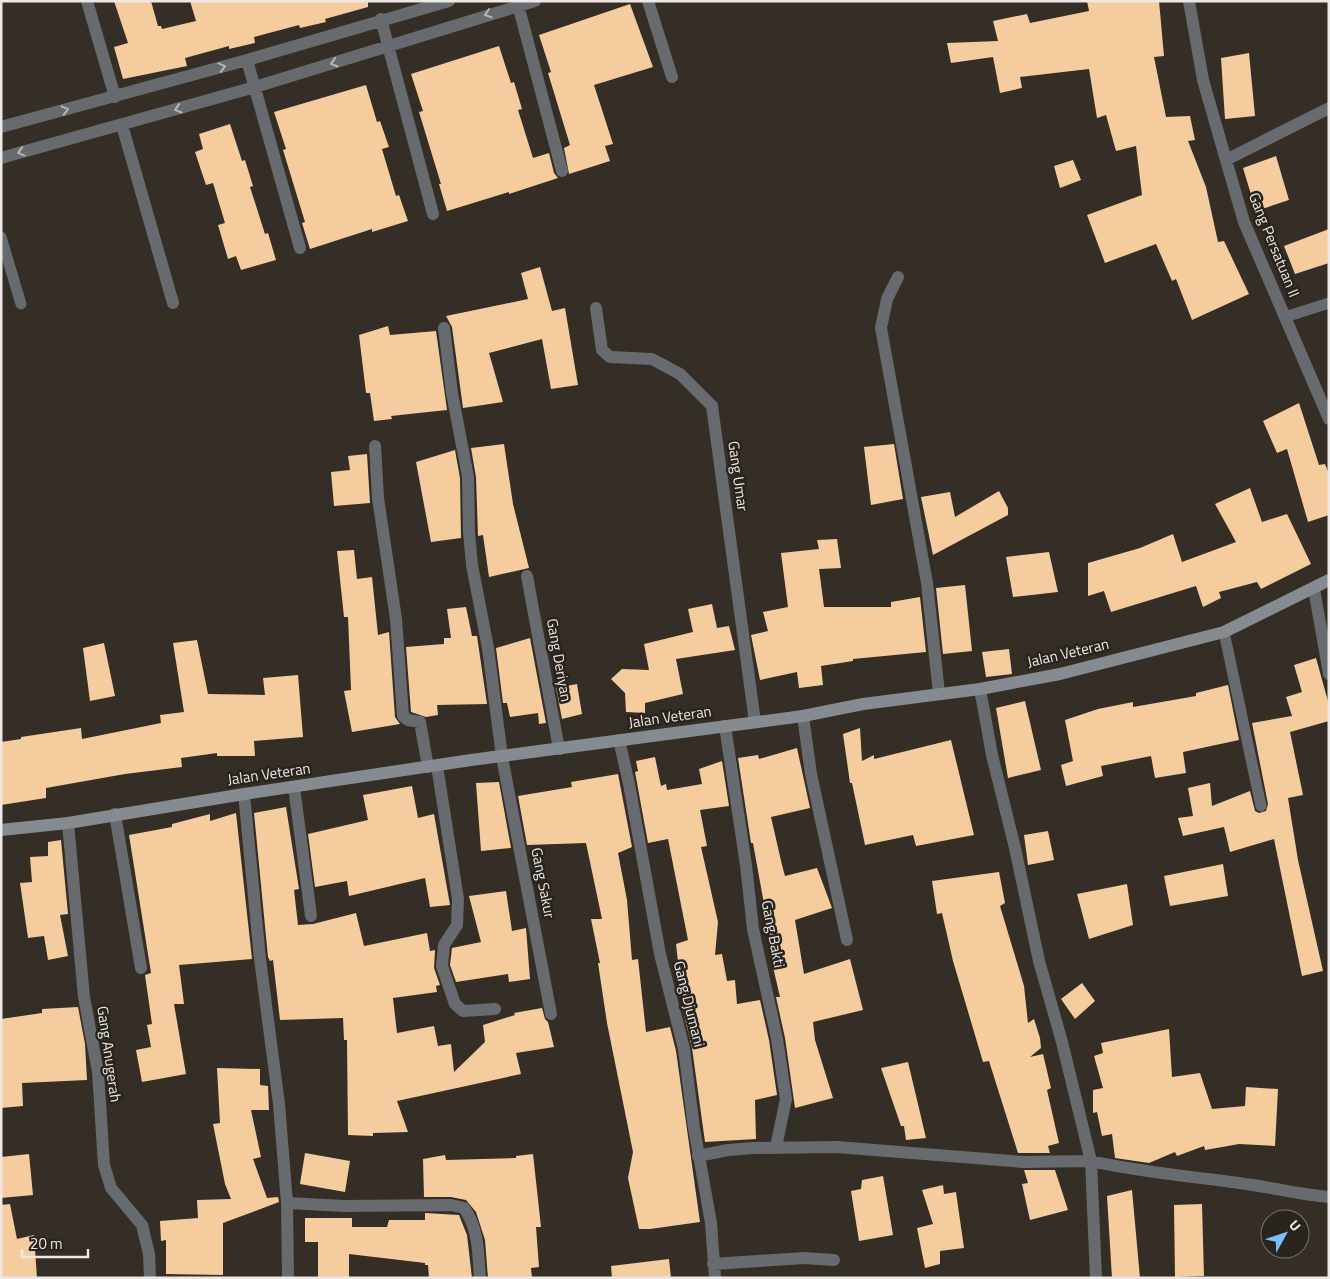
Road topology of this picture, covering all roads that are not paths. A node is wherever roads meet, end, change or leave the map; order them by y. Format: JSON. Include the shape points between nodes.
{"nodes":[{"id":1,"x":87,"y":1,"type":"edge"},
{"id":2,"x":449,"y":1,"type":"edge"},
{"id":3,"x":535,"y":1,"type":"edge"},
{"id":4,"x":648,"y":1,"type":"edge"},
{"id":5,"x":1189,"y":1,"type":"edge"},
{"id":6,"x":518,"y":3,"type":"edge"},
{"id":7,"x":381,"y":20,"type":"junction"},
{"id":8,"x":388,"y":47,"type":"junction"},
{"id":9,"x":248,"y":60,"type":"junction"},
{"id":10,"x":672,"y":77,"type":"dead end"},
{"id":11,"x":255,"y":87,"type":"junction"},
{"id":12,"x":115,"y":97,"type":"junction"},
{"id":13,"x":1329,"y":108,"type":"edge"},
{"id":14,"x":122,"y":125,"type":"junction"},
{"id":15,"x":1,"y":127,"type":"edge"},
{"id":16,"x":1,"y":158,"type":"edge"},
{"id":17,"x":1226,"y":160,"type":"junction"},
{"id":18,"x":562,"y":171,"type":"dead end"},
{"id":19,"x":433,"y":214,"type":"dead end"},
{"id":20,"x":1,"y":237,"type":"edge"},
{"id":21,"x":300,"y":248,"type":"dead end"},
{"id":22,"x":898,"y":278,"type":"dead end"},
{"id":23,"x":173,"y":303,"type":"dead end"},
{"id":24,"x":1329,"y":303,"type":"edge"},
{"id":25,"x":21,"y":304,"type":"dead end"},
{"id":26,"x":596,"y":308,"type":"dead end"},
{"id":27,"x":1285,"y":317,"type":"junction"},
{"id":28,"x":444,"y":328,"type":"dead end"},
{"id":29,"x":1329,"y":419,"type":"edge"},
{"id":30,"x":375,"y":446,"type":"dead end"},
{"id":31,"x":527,"y":576,"type":"dead end"},
{"id":32,"x":1329,"y":580,"type":"edge"},
{"id":33,"x":1314,"y":589,"type":"junction"},
{"id":34,"x":1224,"y":632,"type":"junction"},
{"id":35,"x":1329,"y":674,"type":"edge"},
{"id":36,"x":980,"y":689,"type":"junction"},
{"id":37,"x":939,"y":693,"type":"junction"},
{"id":38,"x":803,"y":716,"type":"junction"},
{"id":39,"x":755,"y":722,"type":"junction"},
{"id":40,"x":725,"y":726,"type":"junction"},
{"id":41,"x":619,"y":740,"type":"junction"},
{"id":42,"x":559,"y":749,"type":"junction"},
{"id":43,"x":502,"y":757,"type":"junction"},
{"id":44,"x":433,"y":766,"type":"junction"},
{"id":45,"x":294,"y":787,"type":"junction"},
{"id":46,"x":244,"y":794,"type":"junction"},
{"id":47,"x":1261,"y":806,"type":"dead end"},
{"id":48,"x":115,"y":814,"type":"junction"},
{"id":49,"x":68,"y":823,"type":"junction"},
{"id":50,"x":1,"y":830,"type":"edge"},
{"id":51,"x":311,"y":916,"type":"dead end"},
{"id":52,"x":847,"y":940,"type":"dead end"},
{"id":53,"x":141,"y":968,"type":"dead end"},
{"id":54,"x":496,"y":1009,"type":"dead end"},
{"id":55,"x":551,"y":1014,"type":"dead end"},
{"id":56,"x":776,"y":1148,"type":"junction"},
{"id":57,"x":698,"y":1156,"type":"junction"},
{"id":58,"x":1091,"y":1161,"type":"junction"},
{"id":59,"x":1329,"y":1196,"type":"edge"},
{"id":60,"x":287,"y":1203,"type":"junction"},
{"id":61,"x":834,"y":1260,"type":"dead end"},
{"id":62,"x":713,"y":1264,"type":"junction"},
{"id":63,"x":150,"y":1278,"type":"edge"},
{"id":64,"x":288,"y":1278,"type":"edge"},
{"id":65,"x":480,"y":1278,"type":"edge"},
{"id":66,"x":715,"y":1278,"type":"edge"},
{"id":67,"x":1096,"y":1278,"type":"edge"}],
"edges":[{"from":1,"to":12,"type":"street"},
{"from":2,"to":7,"type":"street"},
{"from":3,"to":6,"type":"street"},
{"from":4,"to":10,"type":"street"},
{"from":5,"to":17,"type":"street","name":"Gang Persatuan II","via":[[1203,80]]},
{"from":6,"to":8,"type":"street","one_way":true},
{"from":6,"to":18,"type":"street"},
{"from":7,"to":8,"type":"street"},
{"from":7,"to":9,"type":"street"},
{"from":8,"to":11,"type":"street","one_way":true},
{"from":8,"to":19,"type":"street"},
{"from":9,"to":11,"type":"street"},
{"from":12,"to":9,"type":"street","one_way":true},
{"from":11,"to":14,"type":"street","one_way":true},
{"from":11,"to":21,"type":"street"},
{"from":15,"to":12,"type":"street","one_way":true},
{"from":13,"to":17,"type":"street"},
{"from":14,"to":16,"type":"street","one_way":true},
{"from":14,"to":23,"type":"street"},
{"from":17,"to":27,"type":"street","name":"Gang Persatuan II","via":[[1244,222]]},
{"from":20,"to":25,"type":"lane"},
{"from":22,"to":37,"type":"street","via":[[887,299],[881,328],[927,583]]},
{"from":24,"to":27,"type":"lane"},
{"from":26,"to":39,"type":"street","name":"Gang Umar","via":[[602,350],[610,357],[652,359],[680,374],[712,406]]},
{"from":27,"to":29,"type":"street","name":"Gang Persatuan II"},
{"from":28,"to":43,"type":"street","name":"Gang Sakur","via":[[468,477],[472,565],[490,658]]},
{"from":30,"to":44,"type":"street","via":[[378,498],[396,619],[403,716],[420,722]]},
{"from":31,"to":42,"type":"street","name":"Gang Deriyan"},
{"from":32,"to":33,"type":"street","name":"Jalan Veteran"},
{"from":33,"to":34,"type":"street","name":"Jalan Veteran"},
{"from":33,"to":35,"type":"street"},
{"from":34,"to":36,"type":"street","name":"Jalan Veteran","via":[[1060,674]]},
{"from":34,"to":47,"type":"lane"},
{"from":36,"to":37,"type":"street","name":"Jalan Veteran"},
{"from":36,"to":58,"type":"street","via":[[1039,961]]},
{"from":37,"to":38,"type":"street","name":"Jalan Veteran"},
{"from":38,"to":39,"type":"street","name":"Jalan Veteran"},
{"from":38,"to":52,"type":"street","via":[[811,774]]},
{"from":39,"to":40,"type":"street","name":"Jalan Veteran"},
{"from":40,"to":41,"type":"street","name":"Jalan Veteran"},
{"from":40,"to":56,"type":"street","name":"Gang Bakti","via":[[753,929],[777,1039],[786,1099]]},
{"from":41,"to":42,"type":"street","name":"Jalan Veteran"},
{"from":41,"to":57,"type":"street","name":"Gang Djumani","via":[[660,954],[684,1048]]},
{"from":42,"to":43,"type":"street","name":"Jalan Veteran"},
{"from":43,"to":44,"type":"street","name":"Jalan Veteran"},
{"from":43,"to":55,"type":"street","name":"Gang Sakur"},
{"from":44,"to":45,"type":"street","name":"Jalan Veteran"},
{"from":44,"to":54,"type":"street","via":[[458,899],[457,925],[444,945],[442,966],[455,1004],[463,1012]]},
{"from":45,"to":46,"type":"street","name":"Jalan Veteran"},
{"from":45,"to":51,"type":"street"},
{"from":46,"to":48,"type":"street","name":"Jalan Veteran"},
{"from":46,"to":60,"type":"street"},
{"from":48,"to":49,"type":"street","name":"Jalan Veteran"},
{"from":48,"to":53,"type":"street"},
{"from":49,"to":50,"type":"street","name":"Jalan Veteran"},
{"from":49,"to":63,"type":"street","name":"Gang Anugerah","via":[[84,997],[98,1072],[104,1165],[111,1188],[142,1225],[149,1254]]},
{"from":56,"to":57,"type":"street","via":[[728,1150]]},
{"from":56,"to":58,"type":"street","via":[[837,1147],[1023,1162]]},
{"from":57,"to":62,"type":"street","name":"Gang Djumani","via":[[711,1223]]},
{"from":58,"to":59,"type":"street","via":[[1256,1185],[1301,1195]]},
{"from":58,"to":67,"type":"street"},
{"from":60,"to":64,"type":"street"},
{"from":60,"to":65,"type":"street","via":[[451,1205],[464,1208],[476,1231]]},
{"from":61,"to":62,"type":"street","via":[[804,1258]]},
{"from":62,"to":66,"type":"street","name":"Gang Djumani"}]}
